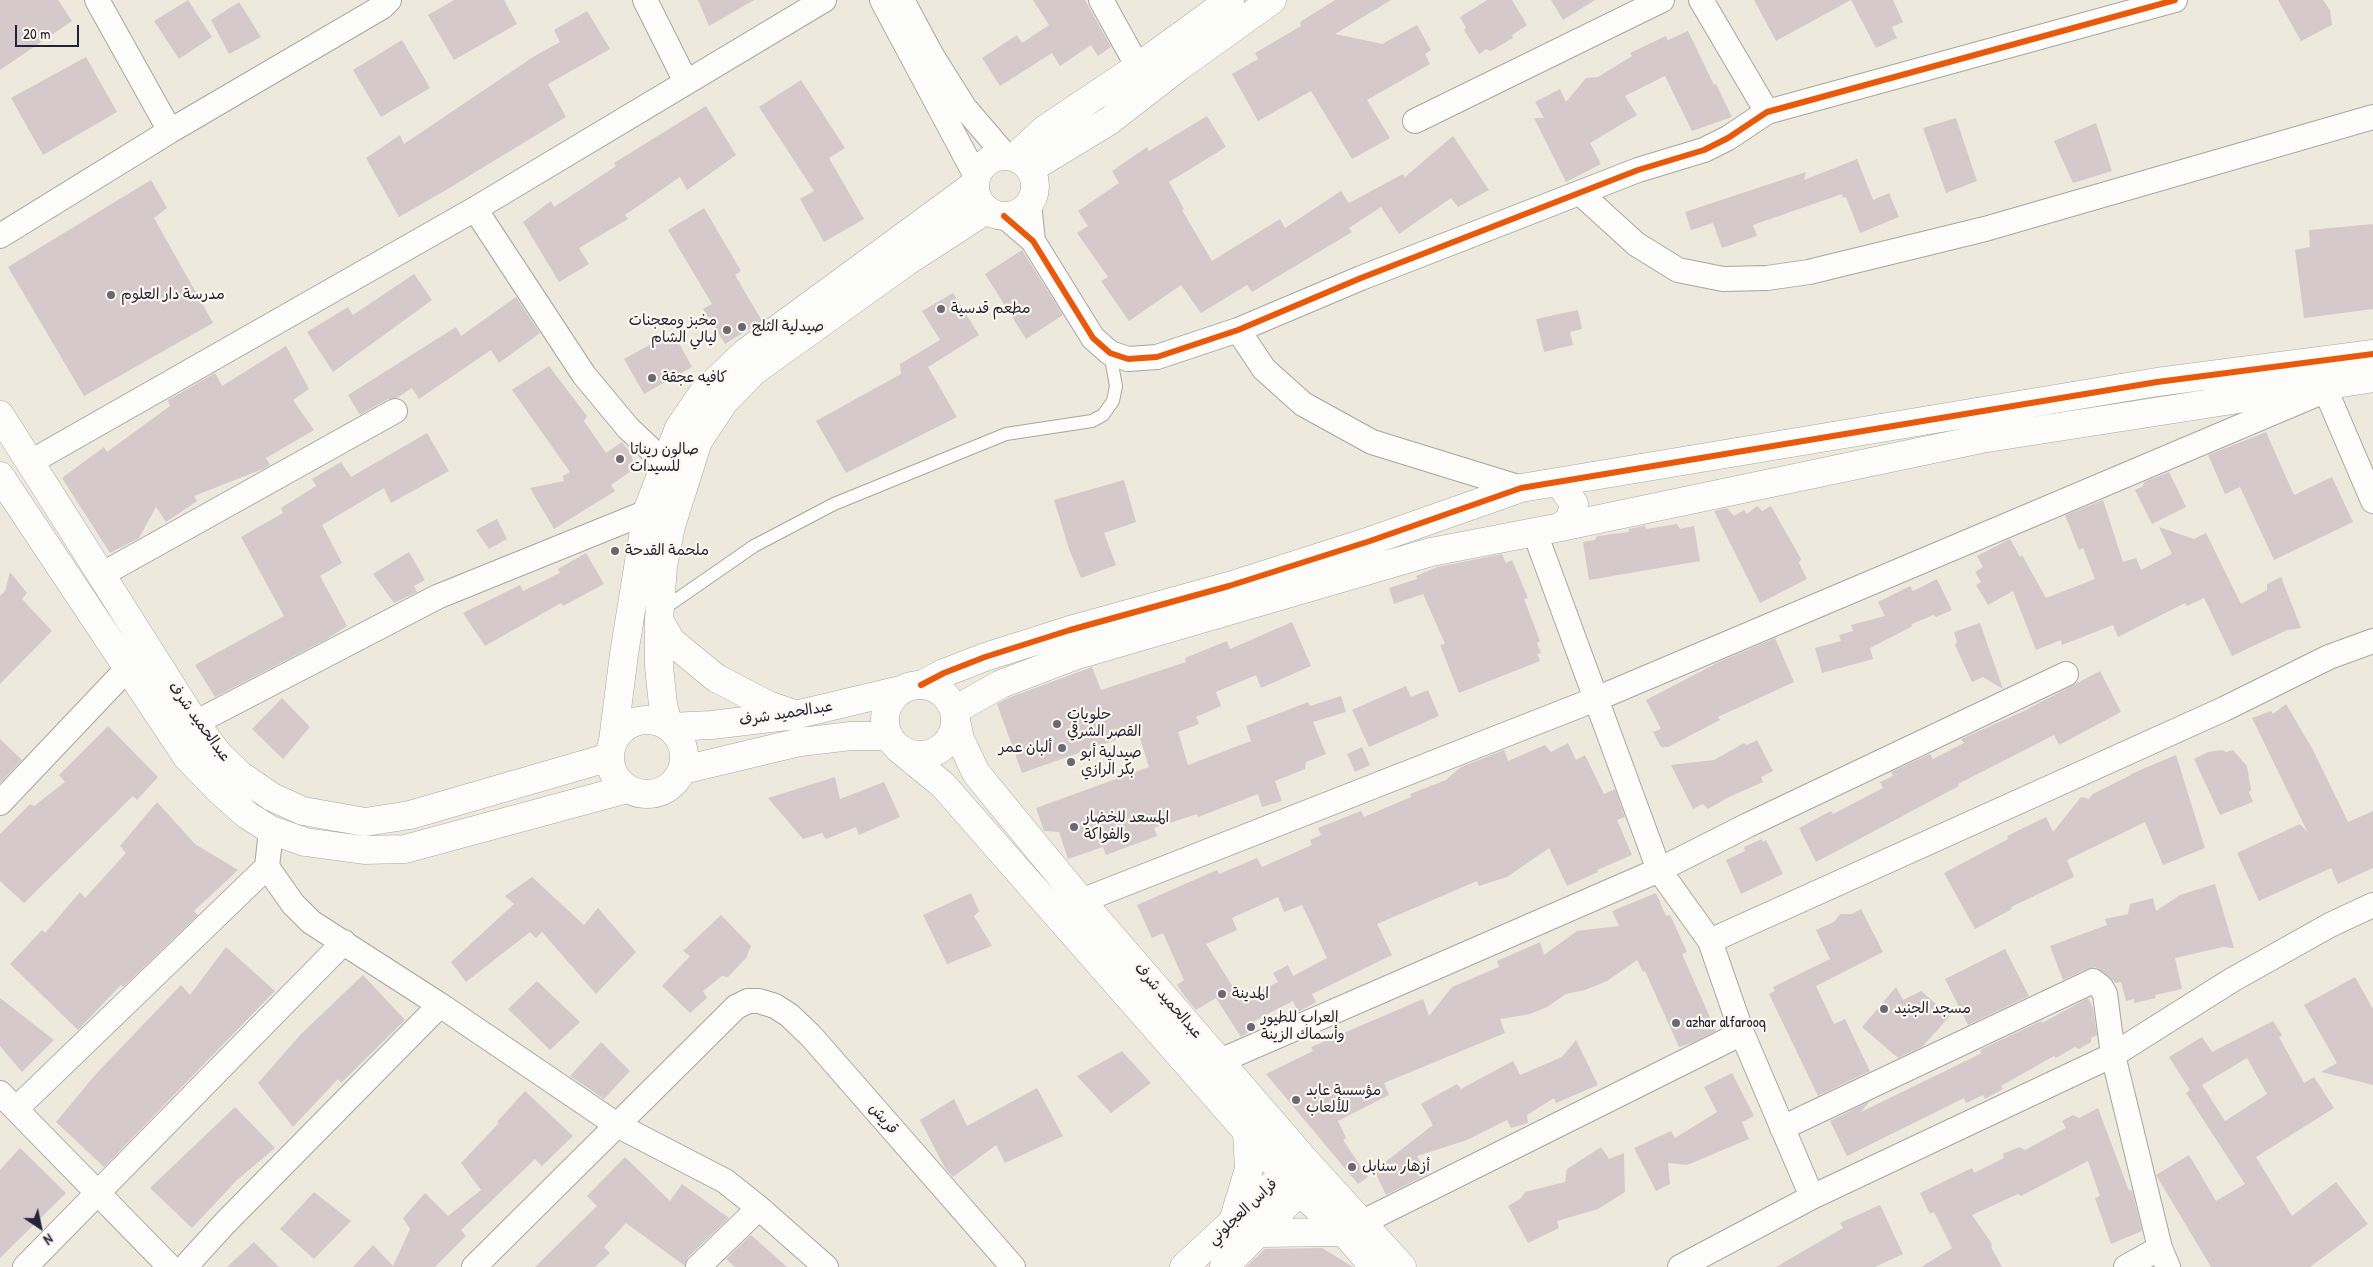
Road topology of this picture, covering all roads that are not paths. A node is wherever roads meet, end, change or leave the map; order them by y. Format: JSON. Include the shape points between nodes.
{"nodes":[{"id":1,"x":97,"y":0,"type":"edge"},
{"id":2,"x":389,"y":0,"type":"edge"},
{"id":3,"x":644,"y":0,"type":"edge"},
{"id":4,"x":824,"y":0,"type":"edge"},
{"id":5,"x":882,"y":0,"type":"edge"},
{"id":6,"x":902,"y":0,"type":"edge"},
{"id":7,"x":1101,"y":0,"type":"edge"},
{"id":8,"x":1230,"y":0,"type":"edge"},
{"id":9,"x":1272,"y":0,"type":"edge"},
{"id":10,"x":1662,"y":0,"type":"edge"},
{"id":11,"x":1701,"y":0,"type":"edge"},
{"id":12,"x":2175,"y":0,"type":"edge"},
{"id":13,"x":1138,"y":67,"type":"junction"},
{"id":14,"x":686,"y":82,"type":"junction"},
{"id":15,"x":1767,"y":112,"type":"junction"},
{"id":16,"x":2373,"y":117,"type":"edge"},
{"id":17,"x":1415,"y":121,"type":"dead end"},
{"id":18,"x":170,"y":131,"type":"junction"},
{"id":19,"x":1017,"y":160,"type":"junction"},
{"id":20,"x":975,"y":181,"type":"junction"},
{"id":21,"x":1580,"y":193,"type":"junction"},
{"id":22,"x":1029,"y":204,"type":"junction"},
{"id":23,"x":475,"y":209,"type":"junction"},
{"id":24,"x":995,"y":213,"type":"junction"},
{"id":25,"x":0,"y":236,"type":"edge"},
{"id":26,"x":1033,"y":241,"type":"junction"},
{"id":27,"x":1238,"y":330,"type":"junction"},
{"id":28,"x":1110,"y":353,"type":"junction"},
{"id":29,"x":2373,"y":354,"type":"edge"},
{"id":30,"x":2373,"y":378,"type":"edge"},
{"id":31,"x":2325,"y":387,"type":"junction"},
{"id":32,"x":395,"y":411,"type":"dead end"},
{"id":33,"x":0,"y":415,"type":"edge"},
{"id":34,"x":664,"y":462,"type":"junction"},
{"id":35,"x":29,"y":463,"type":"junction"},
{"id":36,"x":0,"y":476,"type":"edge"},
{"id":37,"x":1559,"y":482,"type":"junction"},
{"id":38,"x":1521,"y":488,"type":"junction"},
{"id":39,"x":1489,"y":499,"type":"junction"},
{"id":40,"x":2373,"y":501,"type":"edge"},
{"id":41,"x":647,"y":512,"type":"junction"},
{"id":42,"x":1561,"y":527,"type":"junction"},
{"id":43,"x":1535,"y":532,"type":"junction"},
{"id":44,"x":1500,"y":539,"type":"junction"},
{"id":45,"x":101,"y":575,"type":"junction"},
{"id":46,"x":659,"y":620,"type":"junction"},
{"id":47,"x":2373,"y":641,"type":"edge"},
{"id":48,"x":127,"y":669,"type":"junction"},
{"id":49,"x":2066,"y":674,"type":"dead end"},
{"id":50,"x":910,"y":687,"type":"junction"},
{"id":51,"x":1596,"y":699,"type":"junction"},
{"id":52,"x":795,"y":715,"type":"junction"},
{"id":53,"x":955,"y":715,"type":"junction"},
{"id":54,"x":195,"y":723,"type":"junction"},
{"id":55,"x":670,"y":727,"type":"junction"},
{"id":56,"x":893,"y":743,"type":"junction"},
{"id":57,"x":612,"y":749,"type":"junction"},
{"id":58,"x":683,"y":770,"type":"junction"},
{"id":59,"x":565,"y":771,"type":"junction"},
{"id":60,"x":627,"y":788,"type":"junction"},
{"id":61,"x":0,"y":803,"type":"edge"},
{"id":62,"x":576,"y":804,"type":"junction"},
{"id":63,"x":271,"y":830,"type":"junction"},
{"id":64,"x":267,"y":867,"type":"junction"},
{"id":65,"x":1659,"y":870,"type":"junction"},
{"id":66,"x":1081,"y":901,"type":"junction"},
{"id":67,"x":2373,"y":905,"type":"edge"},
{"id":68,"x":1710,"y":941,"type":"junction"},
{"id":69,"x":344,"y":942,"type":"junction"},
{"id":70,"x":440,"y":1005,"type":"junction"},
{"id":71,"x":1742,"y":1033,"type":"junction"},
{"id":72,"x":2113,"y":1055,"type":"junction"},
{"id":73,"x":1220,"y":1061,"type":"junction"},
{"id":74,"x":8,"y":1101,"type":"edge"},
{"id":75,"x":617,"y":1125,"type":"junction"},
{"id":76,"x":1782,"y":1128,"type":"junction"},
{"id":77,"x":1247,"y":1132,"type":"junction"},
{"id":78,"x":1301,"y":1174,"type":"junction"},
{"id":79,"x":97,"y":1192,"type":"junction"},
{"id":80,"x":1812,"y":1197,"type":"junction"},
{"id":81,"x":760,"y":1208,"type":"junction"},
{"id":82,"x":1234,"y":1218,"type":"junction"},
{"id":83,"x":1353,"y":1227,"type":"junction"},
{"id":84,"x":1259,"y":1233,"type":"junction"},
{"id":85,"x":2164,"y":1258,"type":"edge"},
{"id":86,"x":25,"y":1267,"type":"edge"},
{"id":87,"x":170,"y":1267,"type":"edge"},
{"id":88,"x":185,"y":1267,"type":"edge"},
{"id":89,"x":474,"y":1267,"type":"edge"},
{"id":90,"x":698,"y":1267,"type":"edge"},
{"id":91,"x":826,"y":1267,"type":"edge"},
{"id":92,"x":1013,"y":1267,"type":"edge"},
{"id":93,"x":1184,"y":1267,"type":"edge"},
{"id":94,"x":1224,"y":1267,"type":"edge"},
{"id":95,"x":1374,"y":1267,"type":"edge"},
{"id":96,"x":1402,"y":1267,"type":"edge"},
{"id":97,"x":1680,"y":1267,"type":"edge"},
{"id":98,"x":2126,"y":1267,"type":"edge"}],
"edges":[{"from":1,"to":18,"type":"street"},
{"from":2,"to":18,"type":"street"},
{"from":3,"to":14,"type":"street"},
{"from":4,"to":14,"type":"street"},
{"from":5,"to":20,"type":"street"},
{"from":6,"to":19,"type":"street","via":[[964,107]]},
{"from":7,"to":13,"type":"street"},
{"from":8,"to":13,"type":"street"},
{"from":9,"to":19,"type":"street","via":[[1109,121]]},
{"from":10,"to":17,"type":"street"},
{"from":11,"to":15,"type":"street"},
{"from":12,"to":15,"type":"street"},
{"from":13,"to":19,"type":"street","via":[[1044,130]]},
{"from":14,"to":23,"type":"street"},
{"from":15,"to":21,"type":"street","via":[[1704,150],[1638,170]]},
{"from":16,"to":21,"type":"street","via":[[1985,229],[1809,272],[1767,278],[1723,279],[1678,270],[1636,244]]},
{"from":18,"to":25,"type":"street"},
{"from":19,"to":20,"type":"street","via":[[988,161]]},
{"from":19,"to":22,"type":"street","via":[[1035,186]]},
{"from":20,"to":24,"type":"street","via":[[980,203]]},
{"from":20,"to":34,"type":"street","via":[[798,312],[723,373],[703,393],[679,428]]},
{"from":21,"to":27,"type":"street"},
{"from":22,"to":24,"type":"street","via":[[1013,215]]},
{"from":22,"to":26,"type":"street"},
{"from":23,"to":34,"type":"street","via":[[584,376],[628,428]]},
{"from":23,"to":35,"type":"street"},
{"from":24,"to":26,"type":"street"},
{"from":24,"to":46,"type":"street","via":[[906,262],[754,371],[724,402],[698,441],[671,526],[663,566]]},
{"from":26,"to":28,"type":"street","via":[[1093,338]]},
{"from":27,"to":28,"type":"street","via":[[1157,357],[1128,359]]},
{"from":27,"to":38,"type":"street","via":[[1264,369],[1303,404],[1372,442]]},
{"from":28,"to":46,"type":"lane","via":[[1116,386],[1113,401],[1103,415],[1092,421],[1006,434],[834,504],[754,546],[711,574],[666,607]]},
{"from":29,"to":37,"type":"street","name":"عبدالحميد شرف","via":[[2156,382]]},
{"from":30,"to":31,"type":"street"},
{"from":31,"to":40,"type":"street"},
{"from":31,"to":42,"type":"street","via":[[1981,439]]},
{"from":31,"to":51,"type":"street"},
{"from":32,"to":45,"type":"street"},
{"from":33,"to":35,"type":"street","name":"عبدالحميد شرف"},
{"from":34,"to":41,"type":"street"},
{"from":35,"to":45,"type":"street","name":"عبدالحميد شرف"},
{"from":36,"to":48,"type":"street","name":"عبدالحميد شرف"},
{"from":37,"to":38,"type":"street","name":"عبدالحميد شرف"},
{"from":37,"to":42,"type":"street","via":[[1574,504],[1570,519]]},
{"from":38,"to":39,"type":"street","name":"عبدالحميد شرف"},
{"from":39,"to":44,"type":"street","via":[[1484,508],[1486,524]]},
{"from":39,"to":50,"type":"street","name":"عبدالحميد شرف","via":[[1411,528],[1229,586],[985,657]]},
{"from":41,"to":54,"type":"street","via":[[436,597]]},
{"from":41,"to":57,"type":"street"},
{"from":42,"to":43,"type":"street"},
{"from":43,"to":44,"type":"street"},
{"from":43,"to":51,"type":"street"},
{"from":44,"to":53,"type":"street","via":[[1431,552],[1077,655],[1000,684]]},
{"from":45,"to":54,"type":"street","name":"عبدالحميد شرف"},
{"from":46,"to":52,"type":"street","via":[[671,641],[716,678]]},
{"from":46,"to":55,"type":"street","via":[[663,705]]},
{"from":47,"to":68,"type":"street","via":[[2329,657],[2215,713]]},
{"from":48,"to":61,"type":"street"},
{"from":48,"to":63,"type":"street","name":"عبدالحميد شرف","via":[[188,757],[218,790]]},
{"from":49,"to":65,"type":"street"},
{"from":50,"to":52,"type":"street","name":"عبدالحميد شرف"},
{"from":50,"to":53,"type":"street","via":[[932,687],[942,692]]},
{"from":50,"to":56,"type":"street","via":[[887,706],[885,716]]},
{"from":51,"to":65,"type":"street"},
{"from":51,"to":66,"type":"street"},
{"from":52,"to":55,"type":"street","name":"عبدالحميد شرف"},
{"from":53,"to":56,"type":"street","via":[[954,732],[941,750],[920,756],[909,754]]},
{"from":53,"to":66,"type":"street","name":"عبدالحميد شرف","via":[[964,748],[976,772]]},
{"from":54,"to":59,"type":"street","name":"عبدالحميد شرف","via":[[240,775],[272,797],[303,811],[366,822],[410,815]]},
{"from":55,"to":57,"type":"street","via":[[654,721],[638,721],[619,732]]},
{"from":55,"to":58,"type":"street","via":[[682,742]]},
{"from":56,"to":58,"type":"street","name":"عبدالحميد شرف","via":[[851,736],[800,742]]},
{"from":56,"to":77,"type":"street","name":"عبدالحميد شرف","via":[[943,785]]},
{"from":57,"to":59,"type":"street","name":"عبدالحميد شرف"},
{"from":57,"to":60,"type":"street","via":[[614,775]]},
{"from":58,"to":60,"type":"street","via":[[664,791],[644,794]]},
{"from":59,"to":62,"type":"street","via":[[575,785]]},
{"from":60,"to":62,"type":"street","name":"عبدالحميد شرف"},
{"from":62,"to":63,"type":"street","name":"عبدالحميد شرف","via":[[405,849],[364,850],[305,842]]},
{"from":63,"to":64,"type":"street"},
{"from":64,"to":69,"type":"street","via":[[292,904],[311,922]]},
{"from":64,"to":74,"type":"street"},
{"from":65,"to":68,"type":"street"},
{"from":65,"to":73,"type":"street"},
{"from":66,"to":73,"type":"street","name":"عبدالحميد شرف"},
{"from":67,"to":72,"type":"street","via":[[2330,925],[2232,980]]},
{"from":68,"to":71,"type":"street"},
{"from":69,"to":70,"type":"street"},
{"from":69,"to":79,"type":"street"},
{"from":70,"to":75,"type":"street"},
{"from":70,"to":88,"type":"street"},
{"from":71,"to":76,"type":"street"},
{"from":71,"to":83,"type":"street"},
{"from":72,"to":76,"type":"street","via":[[2105,994],[2097,983],[2088,982]]},
{"from":72,"to":80,"type":"street"},
{"from":72,"to":85,"type":"street"},
{"from":73,"to":78,"type":"street","name":"عبدالحميد شرف"},
{"from":74,"to":79,"type":"street"},
{"from":75,"to":81,"type":"street","via":[[725,1182]]},
{"from":75,"to":89,"type":"street"},
{"from":75,"to":92,"type":"street","name":"قريش","via":[[736,1007],[748,1001],[775,1006],[789,1015],[817,1044]]},
{"from":76,"to":80,"type":"street"},
{"from":77,"to":78,"type":"street","name":"عبدالحميد شرف"},
{"from":77,"to":82,"type":"street","via":[[1249,1169]]},
{"from":78,"to":82,"type":"street","name":"فراس العجلوني"},
{"from":78,"to":83,"type":"street","name":"عبدالحميد شرف"},
{"from":78,"to":84,"type":"street","name":"فراس العجلوني"},
{"from":79,"to":86,"type":"street"},
{"from":79,"to":87,"type":"street"},
{"from":80,"to":97,"type":"street"},
{"from":81,"to":90,"type":"street"},
{"from":81,"to":91,"type":"street"},
{"from":82,"to":93,"type":"street","name":"فراس العجلوني"},
{"from":83,"to":84,"type":"street"},
{"from":83,"to":95,"type":"street","name":"عبدالحميد شرف"},
{"from":83,"to":96,"type":"street","name":"عبدالحميد شرف"},
{"from":84,"to":94,"type":"street","name":"فراس العجلوني"},
{"from":85,"to":98,"type":"street"}]}
